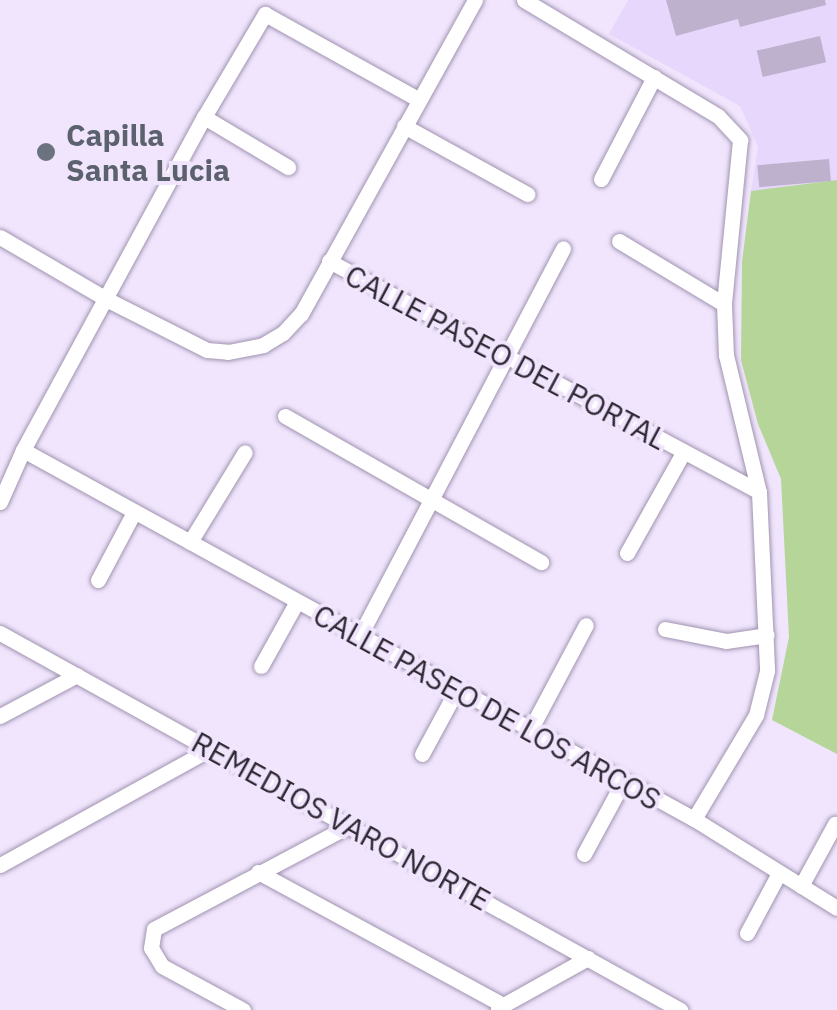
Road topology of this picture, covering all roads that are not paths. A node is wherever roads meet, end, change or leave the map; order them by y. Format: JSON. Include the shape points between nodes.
{"nodes":[{"id":1,"x":475,"y":0,"type":"edge"},
{"id":2,"x":524,"y":0,"type":"edge"},
{"id":3,"x":654,"y":77,"type":"junction"},
{"id":4,"x":418,"y":100,"type":"junction"},
{"id":5,"x":204,"y":117,"type":"junction"},
{"id":6,"x":404,"y":126,"type":"junction"},
{"id":7,"x":288,"y":167,"type":"dead end"},
{"id":8,"x":601,"y":178,"type":"dead end"},
{"id":9,"x":528,"y":194,"type":"dead end"},
{"id":10,"x":0,"y":237,"type":"edge"},
{"id":11,"x":619,"y":241,"type":"dead end"},
{"id":12,"x":564,"y":248,"type":"dead end"},
{"id":13,"x":330,"y":261,"type":"junction"},
{"id":14,"x":106,"y":300,"type":"junction"},
{"id":15,"x":724,"y":304,"type":"junction"},
{"id":16,"x":508,"y":358,"type":"junction"},
{"id":17,"x":285,"y":416,"type":"dead end"},
{"id":18,"x":24,"y":450,"type":"junction"},
{"id":19,"x":245,"y":452,"type":"dead end"},
{"id":20,"x":684,"y":453,"type":"junction"},
{"id":21,"x":759,"y":492,"type":"junction"},
{"id":22,"x":434,"y":501,"type":"junction"},
{"id":23,"x":0,"y":502,"type":"edge"},
{"id":24,"x":134,"y":512,"type":"junction"},
{"id":25,"x":190,"y":542,"type":"junction"},
{"id":26,"x":627,"y":553,"type":"dead end"},
{"id":27,"x":540,"y":562,"type":"dead end"},
{"id":28,"x":98,"y":580,"type":"dead end"},
{"id":29,"x":296,"y":602,"type":"junction"},
{"id":30,"x":586,"y":625,"type":"dead end"},
{"id":31,"x":665,"y":629,"type":"dead end"},
{"id":32,"x":0,"y":633,"type":"edge"},
{"id":33,"x":766,"y":635,"type":"junction"},
{"id":34,"x":359,"y":637,"type":"junction"},
{"id":35,"x":261,"y":666,"type":"dead end"},
{"id":36,"x":78,"y":675,"type":"junction"},
{"id":37,"x":456,"y":692,"type":"junction"},
{"id":38,"x":0,"y":716,"type":"edge"},
{"id":39,"x":529,"y":732,"type":"junction"},
{"id":40,"x":212,"y":748,"type":"junction"},
{"id":41,"x":422,"y":754,"type":"dead end"},
{"id":42,"x":623,"y":782,"type":"junction"},
{"id":43,"x":694,"y":820,"type":"junction"},
{"id":44,"x":834,"y":824,"type":"dead end"},
{"id":45,"x":347,"y":826,"type":"junction"},
{"id":46,"x":584,"y":854,"type":"dead end"},
{"id":47,"x":0,"y":866,"type":"edge"},
{"id":48,"x":258,"y":872,"type":"junction"},
{"id":49,"x":779,"y":873,"type":"junction"},
{"id":50,"x":801,"y":886,"type":"junction"},
{"id":51,"x":837,"y":908,"type":"edge"},
{"id":52,"x":747,"y":933,"type":"dead end"},
{"id":53,"x":588,"y":958,"type":"junction"},
{"id":54,"x":498,"y":1008,"type":"edge"},
{"id":55,"x":243,"y":1010,"type":"edge"},
{"id":56,"x":680,"y":1010,"type":"edge"}],
"edges":[{"from":1,"to":4,"type":"street"},
{"from":2,"to":3,"type":"street"},
{"from":3,"to":8,"type":"street"},
{"from":3,"to":15,"type":"street","via":[[738,134]]},
{"from":4,"to":5,"type":"street","via":[[265,14]]},
{"from":4,"to":6,"type":"street"},
{"from":5,"to":7,"type":"street"},
{"from":5,"to":14,"type":"street"},
{"from":6,"to":9,"type":"street"},
{"from":6,"to":13,"type":"street"},
{"from":10,"to":14,"type":"street"},
{"from":11,"to":15,"type":"street"},
{"from":12,"to":16,"type":"street"},
{"from":13,"to":14,"type":"street","via":[[283,334],[246,350],[207,350]]},
{"from":13,"to":16,"type":"street","name":"CALLE PASEO DEL PORTAL"},
{"from":14,"to":18,"type":"street"},
{"from":15,"to":21,"type":"street","via":[[726,355]]},
{"from":16,"to":20,"type":"street","name":"CALLE PASEO DEL PORTAL"},
{"from":16,"to":22,"type":"street"},
{"from":17,"to":22,"type":"street"},
{"from":18,"to":23,"type":"street"},
{"from":18,"to":24,"type":"street","name":"CALLE PASEO DE LOS ARCOS"},
{"from":19,"to":25,"type":"street"},
{"from":20,"to":21,"type":"street","name":"CALLE PASEO DEL PORTAL"},
{"from":20,"to":26,"type":"street","name":"CALLE PASEO DEL PORTAL"},
{"from":21,"to":33,"type":"street"},
{"from":22,"to":27,"type":"street"},
{"from":22,"to":34,"type":"street"},
{"from":24,"to":25,"type":"street","name":"CALLE PASEO DE LOS ARCOS"},
{"from":24,"to":28,"type":"street"},
{"from":25,"to":29,"type":"street","name":"CALLE PASEO DE LOS ARCOS"},
{"from":29,"to":34,"type":"street","name":"CALLE PASEO DE LOS ARCOS"},
{"from":29,"to":35,"type":"street"},
{"from":30,"to":39,"type":"street"},
{"from":31,"to":33,"type":"street","via":[[726,641]]},
{"from":32,"to":36,"type":"street","name":"REMEDIOS VARO NORTE"},
{"from":33,"to":43,"type":"street","via":[[767,671],[756,714]]},
{"from":34,"to":37,"type":"street","name":"CALLE PASEO DE LOS ARCOS"},
{"from":36,"to":38,"type":"street"},
{"from":36,"to":40,"type":"street","name":"REMEDIOS VARO NORTE"},
{"from":37,"to":39,"type":"street","name":"CALLE PASEO DE LOS ARCOS"},
{"from":37,"to":41,"type":"street"},
{"from":39,"to":42,"type":"street","name":"CALLE PASEO DE LOS ARCOS"},
{"from":40,"to":45,"type":"street","name":"REMEDIOS VARO NORTE"},
{"from":40,"to":47,"type":"street"},
{"from":42,"to":43,"type":"street","name":"CALLE PASEO DE LOS ARCOS"},
{"from":42,"to":46,"type":"street"},
{"from":43,"to":49,"type":"street","name":"CALLE PASEO DE LOS ARCOS"},
{"from":44,"to":50,"type":"street"},
{"from":45,"to":48,"type":"street"},
{"from":45,"to":53,"type":"street","name":"REMEDIOS VARO NORTE"},
{"from":48,"to":54,"type":"street"},
{"from":48,"to":55,"type":"street","via":[[165,920],[154,930],[151,948],[162,966]]},
{"from":49,"to":50,"type":"street","name":"CALLE PASEO DE LOS ARCOS"},
{"from":49,"to":52,"type":"street"},
{"from":50,"to":51,"type":"street","name":"CALLE PASEO DE LOS ARCOS"},
{"from":53,"to":54,"type":"street"},
{"from":53,"to":56,"type":"street","name":"REMEDIOS VARO NORTE"}]}
